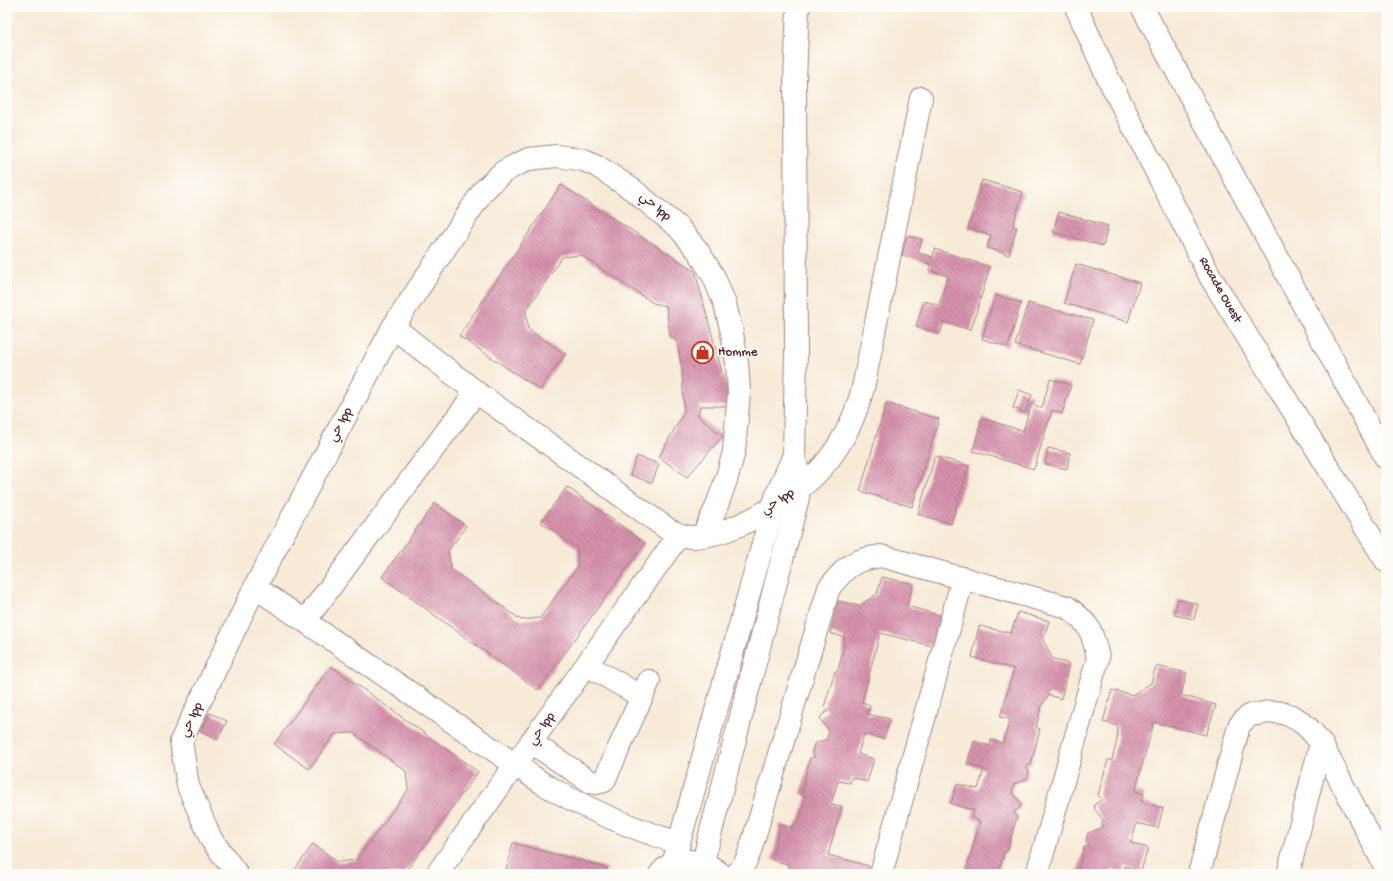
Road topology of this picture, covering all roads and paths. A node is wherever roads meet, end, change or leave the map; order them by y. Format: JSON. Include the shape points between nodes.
{"nodes":[{"id":1,"x":798,"y":7,"type":"edge"},
{"id":2,"x":1076,"y":7,"type":"edge"},
{"id":3,"x":1142,"y":7,"type":"edge"},
{"id":4,"x":921,"y":98,"type":"dead end"},
{"id":5,"x":393,"y":327,"type":"junction"},
{"id":6,"x":476,"y":392,"type":"junction"},
{"id":7,"x":794,"y":455,"type":"junction"},
{"id":8,"x":1386,"y":458,"type":"edge"},
{"id":9,"x":799,"y":488,"type":"junction"},
{"id":10,"x":773,"y":508,"type":"junction"},
{"id":11,"x":679,"y":535,"type":"junction"},
{"id":12,"x":703,"y":535,"type":"junction"},
{"id":13,"x":1386,"y":561,"type":"edge"},
{"id":14,"x":963,"y":578,"type":"junction"},
{"id":15,"x":255,"y":587,"type":"junction"},
{"id":16,"x":305,"y":621,"type":"junction"},
{"id":17,"x":587,"y":665,"type":"junction"},
{"id":18,"x":532,"y":742,"type":"junction"},
{"id":19,"x":1321,"y":742,"type":"junction"},
{"id":20,"x":516,"y":766,"type":"junction"},
{"id":21,"x":679,"y":843,"type":"junction"},
{"id":22,"x":712,"y":868,"type":"edge"},
{"id":23,"x":1386,"y":868,"type":"edge"},
{"id":24,"x":666,"y":869,"type":"edge"},
{"id":25,"x":237,"y":874,"type":"edge"},
{"id":26,"x":437,"y":874,"type":"edge"},
{"id":27,"x":737,"y":874,"type":"edge"},
{"id":28,"x":881,"y":874,"type":"edge"},
{"id":29,"x":1037,"y":874,"type":"edge"},
{"id":30,"x":1199,"y":874,"type":"edge"},
{"id":31,"x":1288,"y":874,"type":"edge"}],
"edges":[{"from":1,"to":7,"type":"main road","via":[[795,80]]},
{"from":2,"to":13,"type":"main road","name":"Rocade Ouest","via":[[1106,76],[1211,278]]},
{"from":3,"to":8,"type":"main road"},
{"from":4,"to":9,"type":"main road","name":"حي lpp","via":[[858,406],[843,440],[812,478]]},
{"from":5,"to":6,"type":"main road","name":"حي lpp"},
{"from":5,"to":12,"type":"main road","name":"حي lpp","via":[[483,191],[509,168],[542,156],[570,157],[597,166],[634,190],[679,228],[698,251],[714,277],[732,333],[739,392],[734,452],[724,487]]},
{"from":5,"to":15,"type":"main road","name":"حي lpp"},
{"from":6,"to":11,"type":"main road","name":"حي lpp"},
{"from":6,"to":16,"type":"main road"},
{"from":7,"to":9,"type":"main road"},
{"from":7,"to":10,"type":"main road"},
{"from":9,"to":10,"type":"main road","name":"حي lpp"},
{"from":9,"to":22,"type":"main road","via":[[797,507]]},
{"from":10,"to":12,"type":"main road","name":"حي lpp","via":[[740,524]]},
{"from":10,"to":21,"type":"main road"},
{"from":11,"to":12,"type":"main road","name":"حي lpp"},
{"from":11,"to":17,"type":"main road","name":"حي lpp"},
{"from":14,"to":27,"type":"main road","via":[[882,556],[861,559],[844,570],[829,588],[750,851]]},
{"from":14,"to":28,"type":"main road"},
{"from":14,"to":29,"type":"main road","via":[[1067,607],[1085,620],[1093,636],[1098,658]]},
{"from":15,"to":16,"type":"main road"},
{"from":15,"to":25,"type":"main road","name":"حي lpp","via":[[181,741],[188,786],[211,839]]},
{"from":16,"to":20,"type":"main road"},
{"from":17,"to":18,"type":"main road","name":"حي lpp"},
{"from":17,"to":18,"type":"main road","via":[[646,689],[608,777],[600,783],[591,782]]},
{"from":18,"to":20,"type":"main road","name":"حي lpp"},
{"from":19,"to":23,"type":"main road"},
{"from":19,"to":30,"type":"main road","via":[[1297,718],[1282,712],[1250,715],[1239,726]]},
{"from":19,"to":31,"type":"main road"},
{"from":20,"to":21,"type":"main road","via":[[574,802],[601,815]]},
{"from":20,"to":26,"type":"main road","name":"حي lpp"},
{"from":21,"to":24,"type":"main road"},
{"from":22,"to":24,"type":"main road","via":[[683,861]]}]}
